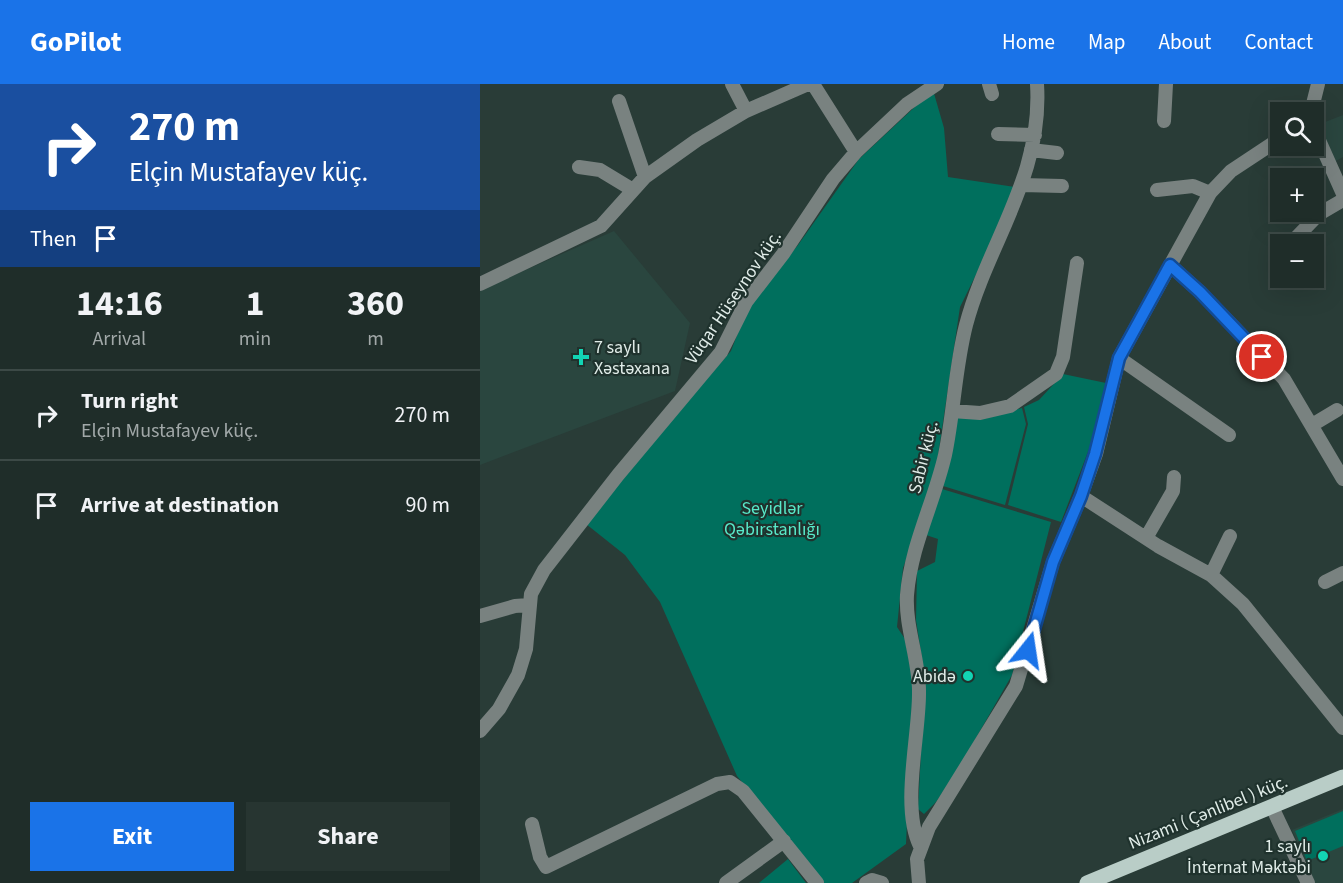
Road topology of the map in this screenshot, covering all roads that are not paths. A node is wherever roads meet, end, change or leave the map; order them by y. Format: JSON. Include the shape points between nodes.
{"nodes":[{"id":1,"x":732,"y":84,"type":"edge"},
{"id":2,"x":808,"y":84,"type":"edge"},
{"id":3,"x":813,"y":84,"type":"edge"},
{"id":4,"x":1037,"y":84,"type":"edge"},
{"id":5,"x":1166,"y":84,"type":"edge"},
{"id":6,"x":1318,"y":84,"type":"edge"},
{"id":7,"x":929,"y":86,"type":"edge"},
{"id":8,"x":619,"y":101,"type":"dead end"},
{"id":9,"x":1314,"y":102,"type":"edge"},
{"id":10,"x":746,"y":111,"type":"junction"},
{"id":11,"x":1164,"y":121,"type":"dead end"},
{"id":12,"x":998,"y":134,"type":"dead end"},
{"id":13,"x":1035,"y":135,"type":"junction"},
{"id":14,"x":1270,"y":145,"type":"edge"},
{"id":15,"x":1031,"y":150,"type":"junction"},
{"id":16,"x":1324,"y":151,"type":"edge"},
{"id":17,"x":855,"y":152,"type":"junction"},
{"id":18,"x":1057,"y":153,"type":"dead end"},
{"id":19,"x":579,"y":167,"type":"dead end"},
{"id":20,"x":645,"y":177,"type":"junction"},
{"id":21,"x":1022,"y":185,"type":"junction"},
{"id":22,"x":1062,"y":186,"type":"dead end"},
{"id":23,"x":633,"y":190,"type":"junction"},
{"id":24,"x":1157,"y":190,"type":"dead end"},
{"id":25,"x":1210,"y":193,"type":"junction"},
{"id":26,"x":1343,"y":194,"type":"edge"},
{"id":27,"x":1343,"y":200,"type":"edge"},
{"id":28,"x":1300,"y":234,"type":"edge"},
{"id":29,"x":1077,"y":263,"type":"dead end"},
{"id":30,"x":1170,"y":265,"type":"junction"},
{"id":31,"x":480,"y":284,"type":"edge"},
{"id":32,"x":1119,"y":358,"type":"junction"},
{"id":33,"x":1337,"y":410,"type":"dead end"},
{"id":34,"x":952,"y":411,"type":"junction"},
{"id":35,"x":1312,"y":425,"type":"junction"},
{"id":36,"x":1229,"y":435,"type":"dead end"},
{"id":37,"x":1174,"y":477,"type":"dead end"},
{"id":38,"x":1343,"y":479,"type":"edge"},
{"id":39,"x":1081,"y":496,"type":"junction"},
{"id":40,"x":1230,"y":536,"type":"dead end"},
{"id":41,"x":1146,"y":538,"type":"junction"},
{"id":42,"x":1343,"y":573,"type":"edge"},
{"id":43,"x":1211,"y":575,"type":"junction"},
{"id":44,"x":1325,"y":582,"type":"dead end"},
{"id":45,"x":529,"y":605,"type":"junction"},
{"id":46,"x":480,"y":616,"type":"edge"},
{"id":47,"x":1343,"y":728,"type":"edge"},
{"id":48,"x":480,"y":731,"type":"edge"},
{"id":49,"x":1343,"y":777,"type":"edge"},
{"id":50,"x":1272,"y":807,"type":"junction"},
{"id":51,"x":532,"y":824,"type":"dead end"},
{"id":52,"x":784,"y":841,"type":"junction"},
{"id":53,"x":920,"y":846,"type":"junction"},
{"id":54,"x":726,"y":883,"type":"edge"},
{"id":55,"x":817,"y":883,"type":"edge"},
{"id":56,"x":866,"y":883,"type":"edge"},
{"id":57,"x":882,"y":883,"type":"edge"},
{"id":58,"x":919,"y":883,"type":"edge"},
{"id":59,"x":1087,"y":883,"type":"edge"},
{"id":60,"x":1308,"y":883,"type":"edge"}],
"edges":[{"from":1,"to":10,"type":"street"},
{"from":2,"to":10,"type":"street"},
{"from":3,"to":17,"type":"street"},
{"from":4,"to":13,"type":"street","name":"Sabir küç."},
{"from":5,"to":11,"type":"street"},
{"from":6,"to":9,"type":"street"},
{"from":7,"to":17,"type":"street","name":"Vüqar Hüseynov küç."},
{"from":8,"to":20,"type":"street"},
{"from":10,"to":20,"type":"street"},
{"from":12,"to":13,"type":"street"},
{"from":13,"to":15,"type":"street","name":"Sabir küç."},
{"from":14,"to":25,"type":"street","via":[[1231,171]]},
{"from":15,"to":18,"type":"street"},
{"from":15,"to":21,"type":"street","name":"Sabir küç."},
{"from":16,"to":26,"type":"street"},
{"from":17,"to":45,"type":"street","name":"Vüqar Hüseynov küç.","via":[[746,302],[721,352],[544,570]]},
{"from":19,"to":23,"type":"street","via":[[600,170]]},
{"from":20,"to":23,"type":"street"},
{"from":21,"to":22,"type":"street"},
{"from":21,"to":34,"type":"street","name":"Sabir küç.","via":[[966,325]]},
{"from":23,"to":31,"type":"street","via":[[601,226]]},
{"from":24,"to":25,"type":"street","via":[[1193,186]]},
{"from":25,"to":30,"type":"street"},
{"from":27,"to":28,"type":"street","via":[[1319,214]]},
{"from":29,"to":34,"type":"street","via":[[1063,357],[1056,374],[1010,406],[980,413]]},
{"from":30,"to":32,"type":"street"},
{"from":30,"to":35,"type":"street","via":[[1284,379]]},
{"from":32,"to":36,"type":"street"},
{"from":32,"to":39,"type":"street"},
{"from":33,"to":35,"type":"street"},
{"from":34,"to":53,"type":"street","name":"Sabir küç.","via":[[939,476],[915,546],[907,596],[919,693],[911,819]]},
{"from":35,"to":38,"type":"street"},
{"from":37,"to":41,"type":"street","via":[[1173,491]]},
{"from":39,"to":41,"type":"street"},
{"from":39,"to":53,"type":"street","via":[[1053,562],[1016,686]]},
{"from":40,"to":43,"type":"street"},
{"from":41,"to":43,"type":"street"},
{"from":42,"to":44,"type":"street"},
{"from":43,"to":47,"type":"street","via":[[1243,604]]},
{"from":45,"to":46,"type":"street"},
{"from":45,"to":48,"type":"street","name":"Vüqar Hüseynov küç.","via":[[526,650],[518,675],[499,709]]},
{"from":49,"to":50,"type":"main road","name":"Nizami ( Çənlibel ) küç."},
{"from":50,"to":59,"type":"main road","name":"Nizami ( Çənlibel ) küç."},
{"from":50,"to":60,"type":"street"},
{"from":51,"to":52,"type":"street","via":[[546,867],[717,784],[730,782],[743,791]]},
{"from":52,"to":54,"type":"street"},
{"from":52,"to":55,"type":"street"},
{"from":53,"to":58,"type":"street","via":[[916,874]]},
{"from":56,"to":57,"type":"street"}]}
